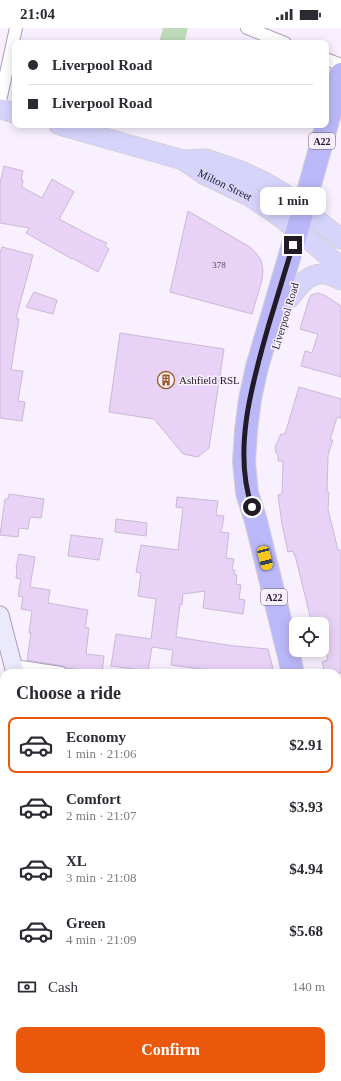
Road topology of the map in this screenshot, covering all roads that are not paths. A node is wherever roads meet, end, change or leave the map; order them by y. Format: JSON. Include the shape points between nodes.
{"nodes":[{"id":1,"x":16,"y":28,"type":"edge"},
{"id":2,"x":246,"y":28,"type":"edge"},
{"id":3,"x":13,"y":40,"type":"edge"},
{"id":4,"x":277,"y":40,"type":"edge"},
{"id":5,"x":12,"y":46,"type":"edge"},
{"id":6,"x":329,"y":60,"type":"edge"},
{"id":7,"x":341,"y":65,"type":"edge"},
{"id":8,"x":341,"y":74,"type":"edge"},
{"id":9,"x":0,"y":101,"type":"edge"},
{"id":10,"x":0,"y":109,"type":"edge"},
{"id":11,"x":12,"y":112,"type":"edge"},
{"id":12,"x":341,"y":115,"type":"edge"},
{"id":13,"x":329,"y":124,"type":"edge"},
{"id":14,"x":70,"y":128,"type":"edge"},
{"id":15,"x":328,"y":128,"type":"edge"},
{"id":16,"x":305,"y":224,"type":"junction"},
{"id":17,"x":341,"y":239,"type":"edge"},
{"id":18,"x":341,"y":266,"type":"edge"},
{"id":19,"x":341,"y":280,"type":"edge"},
{"id":20,"x":290,"y":298,"type":"junction"},
{"id":21,"x":256,"y":521,"type":"junction"},
{"id":22,"x":1,"y":624,"type":"edge"},
{"id":23,"x":14,"y":669,"type":"edge"},
{"id":24,"x":292,"y":669,"type":"edge"}],
"edges":[{"from":1,"to":3,"type":"street"},
{"from":2,"to":4,"type":"street"},
{"from":5,"to":9,"type":"street"},
{"from":6,"to":7,"type":"street"},
{"from":8,"to":13,"type":"highway","name":"Liverpool Road","number":"A22"},
{"from":10,"to":11,"type":"main road"},
{"from":12,"to":16,"type":"highway","name":"Liverpool Road","number":"A22"},
{"from":14,"to":16,"type":"main road","name":"Milton Street","via":[[183,160],[203,174],[249,196],[272,211]]},
{"from":15,"to":16,"type":"highway","name":"Liverpool Road","number":"A22"},
{"from":16,"to":17,"type":"main road"},
{"from":16,"to":18,"type":"main road"},
{"from":16,"to":20,"type":"highway","name":"Liverpool Road","number":"A22"},
{"from":16,"to":21,"type":"highway","name":"Liverpool Road","number":"A22","via":[[257,367],[250,399],[244,462],[247,493]]},
{"from":19,"to":20,"type":"main road","via":[[329,275],[315,275],[303,282]]},
{"from":20,"to":21,"type":"highway","name":"Liverpool Road","number":"A22","via":[[256,426]]},
{"from":21,"to":24,"type":"highway","name":"Liverpool Road","number":"A22"},
{"from":22,"to":23,"type":"main road"}]}
